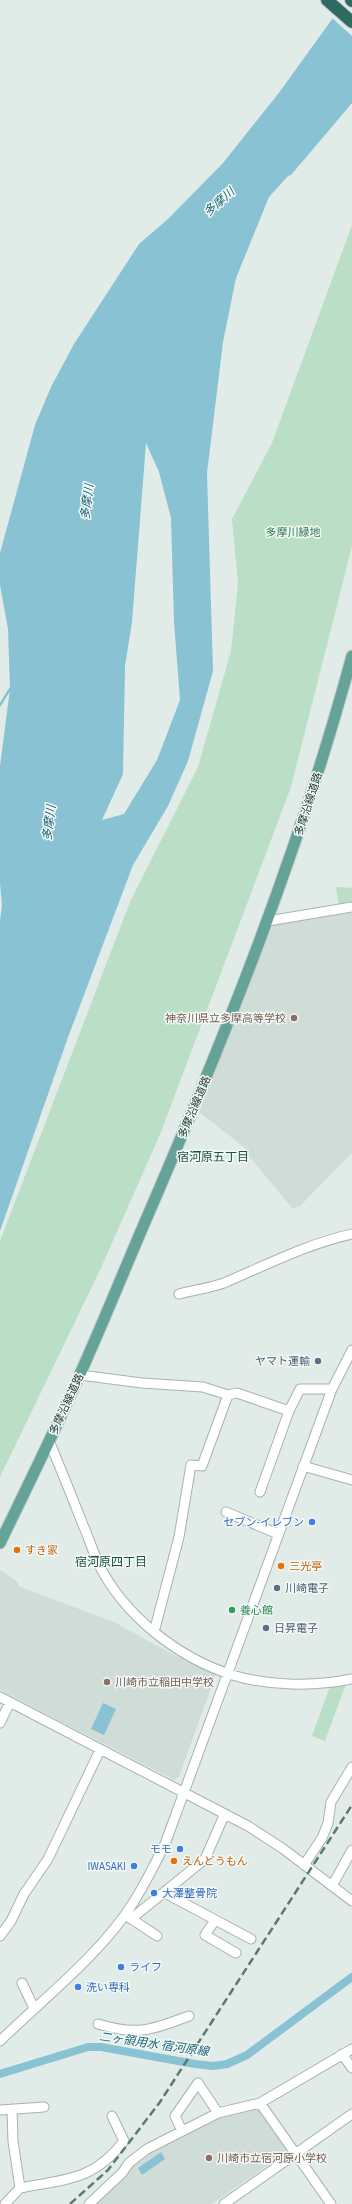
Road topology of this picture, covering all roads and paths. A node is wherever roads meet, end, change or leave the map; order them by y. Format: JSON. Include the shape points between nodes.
{"nodes":[{"id":1,"x":327,"y":0,"type":"edge"},
{"id":2,"x":352,"y":22,"type":"edge"},
{"id":3,"x":352,"y":656,"type":"edge"},
{"id":4,"x":352,"y":907,"type":"edge"},
{"id":5,"x":268,"y":921,"type":"junction"},
{"id":6,"x":352,"y":1234,"type":"edge"},
{"id":7,"x":180,"y":1294,"type":"dead end"},
{"id":8,"x":352,"y":1350,"type":"edge"},
{"id":9,"x":80,"y":1375,"type":"junction"},
{"id":10,"x":332,"y":1389,"type":"junction"},
{"id":11,"x":228,"y":1395,"type":"junction"},
{"id":12,"x":289,"y":1411,"type":"junction"},
{"id":13,"x":49,"y":1441,"type":"junction"},
{"id":14,"x":303,"y":1466,"type":"junction"},
{"id":15,"x":352,"y":1480,"type":"edge"},
{"id":16,"x":260,"y":1492,"type":"dead end"},
{"id":17,"x":226,"y":1512,"type":"dead end"},
{"id":18,"x":278,"y":1534,"type":"junction"},
{"id":19,"x":0,"y":1543,"type":"edge"},
{"id":20,"x":154,"y":1632,"type":"junction"},
{"id":21,"x":226,"y":1673,"type":"junction"},
{"id":22,"x":352,"y":1679,"type":"edge"},
{"id":23,"x":0,"y":1697,"type":"edge"},
{"id":24,"x":10,"y":1702,"type":"junction"},
{"id":25,"x":0,"y":1723,"type":"edge"},
{"id":26,"x":100,"y":1750,"type":"junction"},
{"id":27,"x":352,"y":1767,"type":"edge"},
{"id":28,"x":183,"y":1793,"type":"junction"},
{"id":29,"x":223,"y":1818,"type":"dead end"},
{"id":30,"x":352,"y":1850,"type":"edge"},
{"id":31,"x":304,"y":1865,"type":"junction"},
{"id":32,"x":332,"y":1886,"type":"junction"},
{"id":33,"x":165,"y":1893,"type":"junction"},
{"id":34,"x":352,"y":1901,"type":"edge"},
{"id":35,"x":128,"y":1917,"type":"junction"},
{"id":36,"x":215,"y":1920,"type":"junction"},
{"id":37,"x":0,"y":1936,"type":"edge"},
{"id":38,"x":157,"y":1936,"type":"dead end"},
{"id":39,"x":251,"y":1939,"type":"dead end"},
{"id":40,"x":236,"y":1953,"type":"dead end"},
{"id":41,"x":22,"y":1983,"type":"dead end"},
{"id":42,"x":34,"y":2008,"type":"junction"},
{"id":43,"x":190,"y":2016,"type":"dead end"},
{"id":44,"x":98,"y":2024,"type":"dead end"},
{"id":45,"x":0,"y":2041,"type":"edge"},
{"id":46,"x":352,"y":2049,"type":"edge"},
{"id":47,"x":342,"y":2054,"type":"junction"},
{"id":48,"x":352,"y":2068,"type":"edge"},
{"id":49,"x":260,"y":2104,"type":"junction"},
{"id":50,"x":44,"y":2107,"type":"dead end"},
{"id":51,"x":12,"y":2109,"type":"junction"},
{"id":52,"x":0,"y":2110,"type":"edge"},
{"id":53,"x":218,"y":2113,"type":"junction"},
{"id":54,"x":352,"y":2114,"type":"edge"},
{"id":55,"x":112,"y":2116,"type":"dead end"},
{"id":56,"x":182,"y":2131,"type":"junction"},
{"id":57,"x":296,"y":2153,"type":"junction"},
{"id":58,"x":20,"y":2188,"type":"junction"},
{"id":59,"x":5,"y":2204,"type":"edge"},
{"id":60,"x":89,"y":2204,"type":"edge"},
{"id":61,"x":224,"y":2204,"type":"edge"},
{"id":62,"x":331,"y":2204,"type":"edge"}],
"edges":[{"from":1,"to":2,"type":"highway"},
{"from":3,"to":5,"type":"main road","name":"多摩沿線道路","via":[[328,742]]},
{"from":4,"to":5,"type":"street"},
{"from":5,"to":9,"type":"main road","name":"多摩沿線道路","via":[[193,1112]]},
{"from":6,"to":7,"type":"street","via":[[268,1262],[222,1283]]},
{"from":8,"to":10,"type":"street"},
{"from":9,"to":11,"type":"street","via":[[142,1383],[203,1386]]},
{"from":9,"to":13,"type":"main road","name":"多摩沿線道路"},
{"from":10,"to":12,"type":"street","via":[[300,1389]]},
{"from":10,"to":14,"type":"street"},
{"from":11,"to":12,"type":"street","via":[[237,1393]]},
{"from":11,"to":20,"type":"street","via":[[202,1466],[191,1465],[179,1537]]},
{"from":12,"to":16,"type":"street"},
{"from":13,"to":19,"type":"main road","name":"多摩沿線道路"},
{"from":13,"to":20,"type":"street","via":[[99,1564],[132,1611]]},
{"from":14,"to":15,"type":"street"},
{"from":14,"to":18,"type":"street"},
{"from":17,"to":18,"type":"street"},
{"from":18,"to":21,"type":"street"},
{"from":20,"to":21,"type":"street","via":[[198,1660]]},
{"from":21,"to":22,"type":"street","via":[[279,1683],[317,1684]]},
{"from":21,"to":28,"type":"street"},
{"from":23,"to":24,"type":"street"},
{"from":24,"to":25,"type":"street"},
{"from":24,"to":26,"type":"street"},
{"from":26,"to":28,"type":"street"},
{"from":26,"to":37,"type":"street","via":[[48,1859]]},
{"from":27,"to":31,"type":"street","via":[[331,1802],[328,1823],[322,1838]]},
{"from":28,"to":31,"type":"street","via":[[248,1826]]},
{"from":28,"to":35,"type":"street","via":[[165,1844]]},
{"from":29,"to":33,"type":"street","via":[[205,1859]]},
{"from":30,"to":32,"type":"street"},
{"from":31,"to":32,"type":"street"},
{"from":32,"to":34,"type":"street"},
{"from":33,"to":35,"type":"street"},
{"from":33,"to":36,"type":"street"},
{"from":35,"to":38,"type":"street"},
{"from":35,"to":42,"type":"street"},
{"from":36,"to":39,"type":"street"},
{"from":36,"to":40,"type":"street","via":[[205,1935]]},
{"from":41,"to":42,"type":"street"},
{"from":42,"to":45,"type":"street"},
{"from":43,"to":44,"type":"street","via":[[142,2032],[118,2030]]},
{"from":46,"to":47,"type":"street"},
{"from":47,"to":48,"type":"street"},
{"from":47,"to":49,"type":"street"},
{"from":49,"to":53,"type":"street"},
{"from":49,"to":57,"type":"street"},
{"from":50,"to":51,"type":"street"},
{"from":51,"to":52,"type":"street"},
{"from":51,"to":58,"type":"street","via":[[13,2141]]},
{"from":53,"to":56,"type":"street"},
{"from":53,"to":56,"type":"street","via":[[198,2083],[175,2116]]},
{"from":54,"to":57,"type":"street"},
{"from":55,"to":58,"type":"street","via":[[124,2141],[98,2168],[77,2176]]},
{"from":56,"to":60,"type":"street","via":[[147,2149],[129,2163]]},
{"from":57,"to":61,"type":"street"},
{"from":57,"to":62,"type":"street"},
{"from":58,"to":59,"type":"street"}]}
